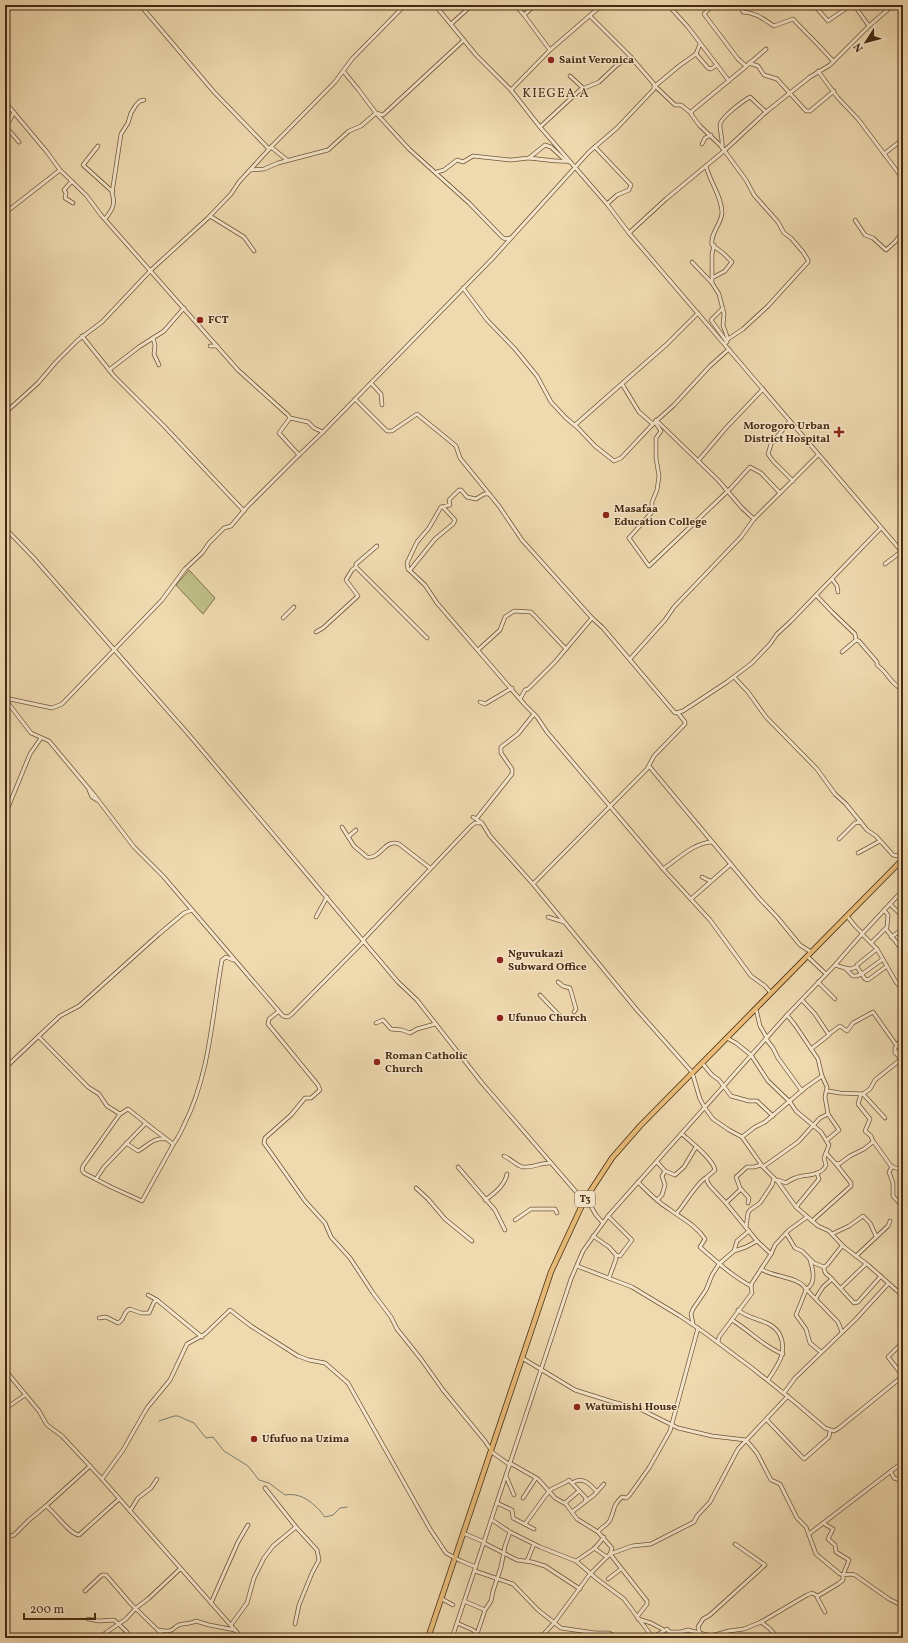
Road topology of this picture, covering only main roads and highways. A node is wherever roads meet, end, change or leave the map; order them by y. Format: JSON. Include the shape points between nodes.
{"nodes":[{"id":1,"x":903,"y":858,"type":"edge"},
{"id":2,"x":428,"y":1638,"type":"edge"}],
"edges":[{"from":1,"to":2,"type":"highway","number":"T3","via":[[630,1137],[612,1158],[585,1200],[550,1272]]}]}
